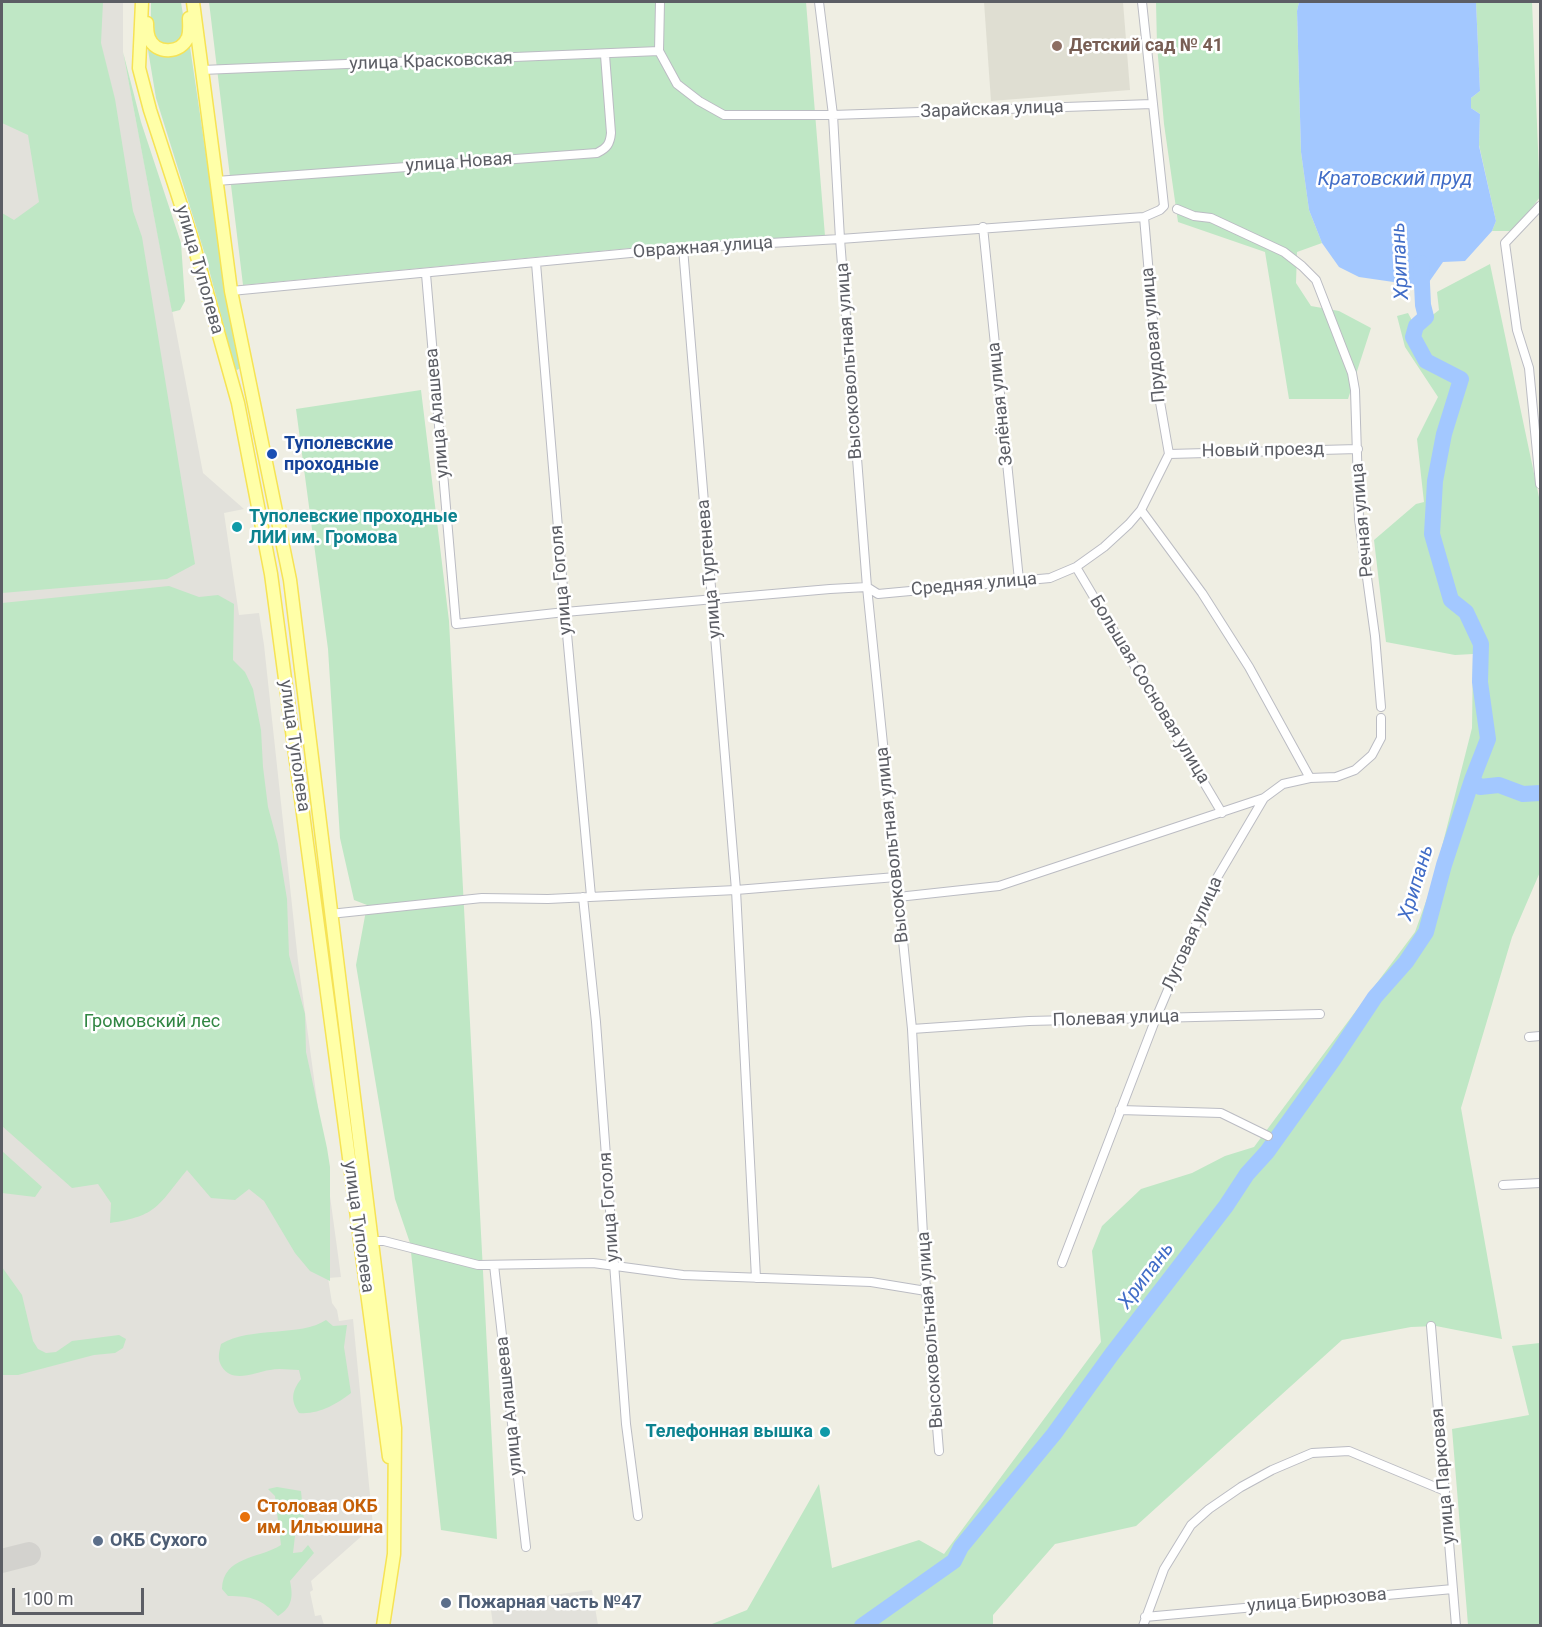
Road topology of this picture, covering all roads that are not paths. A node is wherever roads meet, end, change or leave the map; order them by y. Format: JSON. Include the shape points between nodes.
{"nodes":[{"id":1,"x":142,"y":2,"type":"edge"},
{"id":2,"x":147,"y":2,"type":"edge"},
{"id":3,"x":191,"y":2,"type":"edge"},
{"id":4,"x":660,"y":2,"type":"edge"},
{"id":5,"x":819,"y":2,"type":"edge"},
{"id":6,"x":1142,"y":2,"type":"edge"},
{"id":7,"x":659,"y":51,"type":"junction"},
{"id":8,"x":605,"y":54,"type":"junction"},
{"id":9,"x":202,"y":70,"type":"junction"},
{"id":10,"x":1152,"y":104,"type":"junction"},
{"id":11,"x":833,"y":115,"type":"junction"},
{"id":12,"x":216,"y":181,"type":"junction"},
{"id":13,"x":1540,"y":206,"type":"edge"},
{"id":14,"x":1177,"y":209,"type":"dead end"},
{"id":15,"x":1144,"y":217,"type":"junction"},
{"id":16,"x":983,"y":227,"type":"junction"},
{"id":17,"x":840,"y":239,"type":"junction"},
{"id":18,"x":683,"y":248,"type":"junction"},
{"id":19,"x":536,"y":263,"type":"junction"},
{"id":20,"x":426,"y":274,"type":"junction"},
{"id":21,"x":231,"y":291,"type":"junction"},
{"id":22,"x":1358,"y":449,"type":"junction"},
{"id":23,"x":1169,"y":454,"type":"junction"},
{"id":24,"x":1540,"y":484,"type":"edge"},
{"id":25,"x":1141,"y":510,"type":"junction"},
{"id":26,"x":1076,"y":567,"type":"junction"},
{"id":27,"x":1019,"y":580,"type":"junction"},
{"id":28,"x":867,"y":587,"type":"junction"},
{"id":29,"x":713,"y":600,"type":"junction"},
{"id":30,"x":565,"y":612,"type":"junction"},
{"id":31,"x":456,"y":624,"type":"joint"},
{"id":32,"x":1381,"y":707,"type":"dead end"},
{"id":33,"x":1381,"y":718,"type":"dead end"},
{"id":34,"x":1310,"y":778,"type":"junction"},
{"id":35,"x":1264,"y":798,"type":"junction"},
{"id":36,"x":1222,"y":813,"type":"junction"},
{"id":37,"x":896,"y":877,"type":"junction"},
{"id":38,"x":736,"y":890,"type":"junction"},
{"id":39,"x":587,"y":896,"type":"junction"},
{"id":40,"x":898,"y":897,"type":"junction"},
{"id":41,"x":330,"y":914,"type":"junction"},
{"id":42,"x":1320,"y":1014,"type":"dead end"},
{"id":43,"x":1156,"y":1018,"type":"junction"},
{"id":44,"x":912,"y":1029,"type":"junction"},
{"id":45,"x":1540,"y":1036,"type":"edge"},
{"id":46,"x":1529,"y":1037,"type":"dead end"},
{"id":47,"x":1120,"y":1110,"type":"junction"},
{"id":48,"x":1268,"y":1136,"type":"dead end"},
{"id":49,"x":1540,"y":1183,"type":"edge"},
{"id":50,"x":1503,"y":1185,"type":"dead end"},
{"id":51,"x":373,"y":1241,"type":"junction"},
{"id":52,"x":1062,"y":1263,"type":"dead end"},
{"id":53,"x":494,"y":1265,"type":"junction"},
{"id":54,"x":614,"y":1265,"type":"junction"},
{"id":55,"x":756,"y":1278,"type":"junction"},
{"id":56,"x":926,"y":1291,"type":"junction"},
{"id":57,"x":1431,"y":1326,"type":"dead end"},
{"id":58,"x":939,"y":1451,"type":"dead end"},
{"id":59,"x":1445,"y":1491,"type":"junction"},
{"id":60,"x":396,"y":1502,"type":"junction"},
{"id":61,"x":638,"y":1516,"type":"dead end"},
{"id":62,"x":526,"y":1547,"type":"dead end"},
{"id":63,"x":1453,"y":1589,"type":"junction"},
{"id":64,"x":1145,"y":1617,"type":"junction"},
{"id":65,"x":383,"y":1626,"type":"edge"},
{"id":66,"x":1143,"y":1626,"type":"edge"},
{"id":67,"x":1456,"y":1626,"type":"edge"}],
"edges":[{"from":1,"to":60,"type":"main road","name":"улица Туполева","via":[[139,68],[238,403],[271,574]]},
{"from":2,"to":3,"type":"main road","via":[[148,34],[154,45],[166,51],[179,48],[188,38]]},
{"from":3,"to":9,"type":"main road","name":"улица Туполева"},
{"from":4,"to":7,"type":"street"},
{"from":5,"to":11,"type":"street","name":"Высоковольтная улица"},
{"from":6,"to":10,"type":"street"},
{"from":7,"to":8,"type":"street","name":"улица Красковская"},
{"from":7,"to":11,"type":"street","name":"Зарайская улица","via":[[677,84],[724,115]]},
{"from":8,"to":9,"type":"street","name":"улица Красковская"},
{"from":8,"to":12,"type":"street","name":"улица Новая","via":[[611,133],[610,144],[597,153]]},
{"from":9,"to":12,"type":"main road","name":"улица Туполева"},
{"from":10,"to":11,"type":"street","name":"Зарайская улица"},
{"from":10,"to":15,"type":"street","via":[[1164,206]]},
{"from":11,"to":17,"type":"street","name":"Высоковольтная улица"},
{"from":12,"to":21,"type":"main road","name":"улица Туполева"},
{"from":13,"to":24,"type":"street","via":[[1505,243],[1517,330],[1528,368]]},
{"from":14,"to":22,"type":"street","name":"Речная улица","via":[[1211,218],[1284,252],[1316,280],[1353,381]]},
{"from":15,"to":16,"type":"street","name":"Овражная улица"},
{"from":15,"to":23,"type":"street","name":"Прудовая улица","via":[[1160,402]]},
{"from":16,"to":17,"type":"street","name":"Овражная улица"},
{"from":16,"to":27,"type":"street","name":"Зелёная улица"},
{"from":17,"to":18,"type":"street","name":"Овражная улица"},
{"from":17,"to":28,"type":"street","name":"Высоковольтная улица"},
{"from":18,"to":19,"type":"street","name":"Овражная улица"},
{"from":18,"to":29,"type":"street","name":"улица Тургенева"},
{"from":19,"to":20,"type":"street","name":"Овражная улица"},
{"from":19,"to":30,"type":"street","name":"улица Гоголя"},
{"from":20,"to":21,"type":"street","name":"Овражная улица"},
{"from":20,"to":31,"type":"street","name":"улица Алашева"},
{"from":21,"to":41,"type":"main road","name":"улица Туполева","via":[[290,580]]},
{"from":22,"to":23,"type":"street","name":"Новый проезд"},
{"from":22,"to":32,"type":"street","name":"Речная улица","via":[[1359,519]]},
{"from":23,"to":25,"type":"street","name":"Средняя улица"},
{"from":25,"to":26,"type":"street","name":"Средняя улица","via":[[1104,547]]},
{"from":25,"to":34,"type":"street","via":[[1202,593],[1249,667]]},
{"from":26,"to":27,"type":"street","name":"Средняя улица","via":[[1050,578]]},
{"from":26,"to":36,"type":"street","name":"Большая Сосновая улица"},
{"from":27,"to":28,"type":"street","name":"Средняя улица","via":[[878,594]]},
{"from":28,"to":29,"type":"street","name":"Средняя улица"},
{"from":28,"to":37,"type":"street","name":"Высоковольтная улица"},
{"from":29,"to":30,"type":"street","name":"Средняя улица"},
{"from":29,"to":38,"type":"street","name":"улица Тургенева"},
{"from":30,"to":31,"type":"street","name":"Средняя улица"},
{"from":30,"to":39,"type":"street","name":"улица Гоголя"},
{"from":33,"to":34,"type":"street","via":[[1381,738],[1372,755],[1355,770],[1336,777]]},
{"from":34,"to":35,"type":"street","via":[[1283,784]]},
{"from":35,"to":36,"type":"street"},
{"from":35,"to":43,"type":"street","name":"Луговая улица","via":[[1218,876]]},
{"from":36,"to":40,"type":"street","via":[[999,886]]},
{"from":37,"to":38,"type":"street"},
{"from":37,"to":40,"type":"street","name":"Высоковольтная улица"},
{"from":38,"to":39,"type":"street"},
{"from":38,"to":55,"type":"street","name":"улица Тургенева"},
{"from":39,"to":41,"type":"street","via":[[482,898]]},
{"from":39,"to":54,"type":"street","name":"улица Гоголя"},
{"from":40,"to":44,"type":"street","name":"Высоковольтная улица"},
{"from":41,"to":51,"type":"main road","name":"улица Туполева"},
{"from":42,"to":43,"type":"street","name":"Полевая улица"},
{"from":43,"to":44,"type":"street","name":"Полевая улица"},
{"from":43,"to":47,"type":"street","name":"Луговая улица"},
{"from":44,"to":56,"type":"street","name":"Высоковольтная улица"},
{"from":45,"to":46,"type":"street"},
{"from":47,"to":48,"type":"street","via":[[1221,1113]]},
{"from":47,"to":52,"type":"street","name":"Луговая улица"},
{"from":49,"to":50,"type":"street"},
{"from":51,"to":53,"type":"street","via":[[478,1265]]},
{"from":51,"to":60,"type":"main road","name":"улица Туполева","via":[[395,1428]]},
{"from":53,"to":54,"type":"street"},
{"from":53,"to":62,"type":"street","name":"улица Алашеева"},
{"from":54,"to":55,"type":"street","via":[[683,1275]]},
{"from":54,"to":61,"type":"street","name":"улица Гоголя","via":[[626,1424]]},
{"from":55,"to":56,"type":"street","via":[[871,1282]]},
{"from":56,"to":58,"type":"street","name":"Высоковольтная улица"},
{"from":57,"to":59,"type":"street","name":"улица Парковая"},
{"from":59,"to":63,"type":"street","name":"улица Парковая"},
{"from":59,"to":64,"type":"street","via":[[1349,1451],[1312,1453],[1292,1461],[1241,1487],[1191,1525],[1164,1569]]},
{"from":60,"to":65,"type":"main road","name":"улица Туполева","via":[[394,1554]]},
{"from":63,"to":64,"type":"street","name":"улица Бирюзова"},
{"from":63,"to":67,"type":"street","name":"улица Парковая"},
{"from":64,"to":66,"type":"street"}]}
